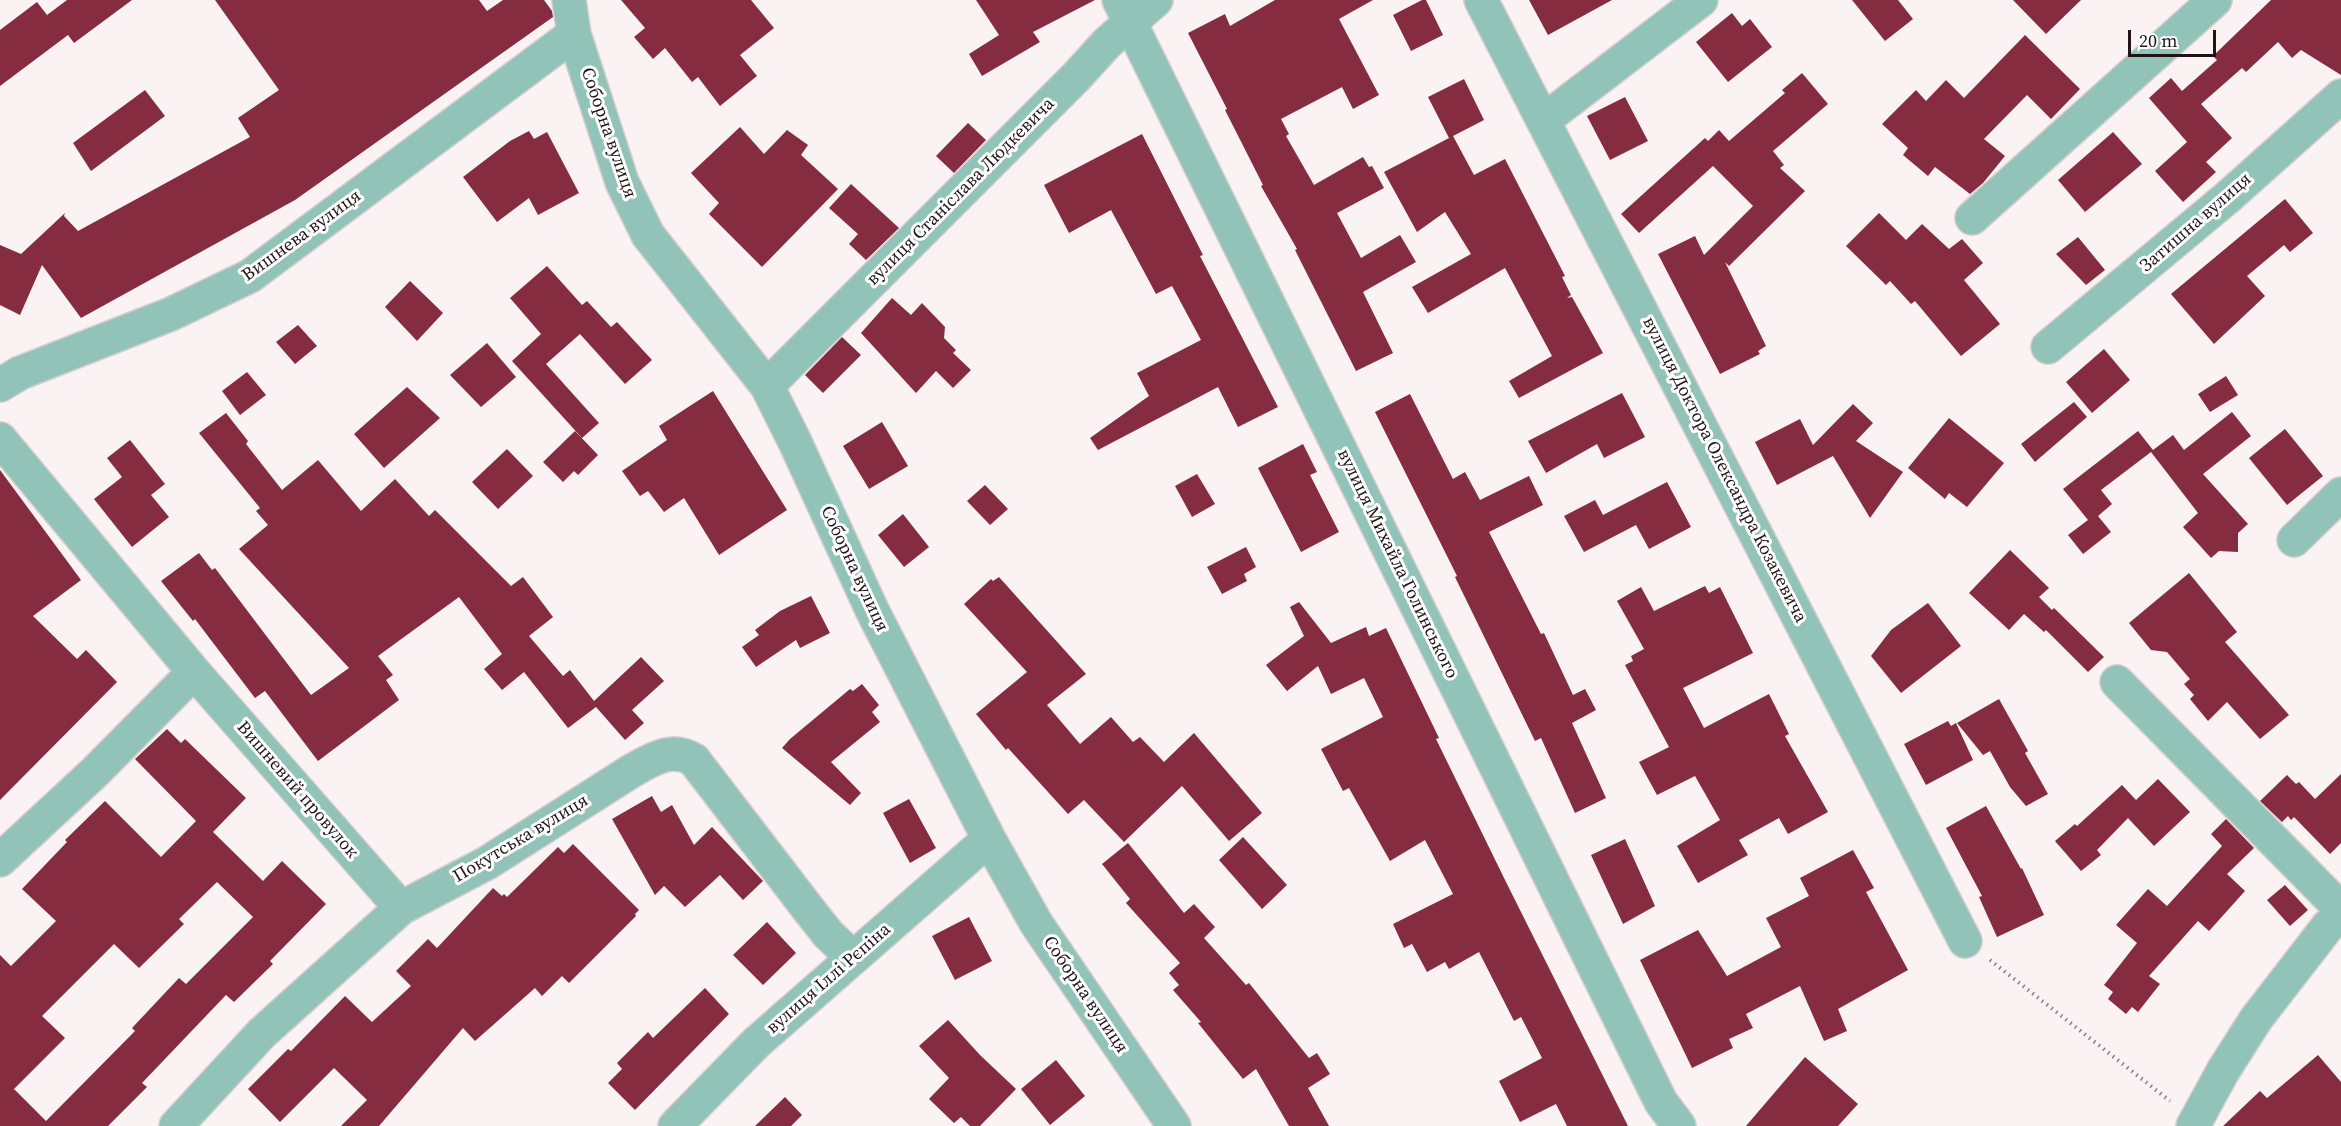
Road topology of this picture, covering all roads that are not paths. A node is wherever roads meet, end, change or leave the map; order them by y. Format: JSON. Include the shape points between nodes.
{"nodes":[{"id":1,"x":569,"y":0,"type":"edge"},
{"id":2,"x":1156,"y":0,"type":"edge"},
{"id":3,"x":1481,"y":0,"type":"edge"},
{"id":4,"x":1701,"y":0,"type":"edge"},
{"id":5,"x":2215,"y":0,"type":"edge"},
{"id":6,"x":1125,"y":12,"type":"edge"},
{"id":7,"x":574,"y":34,"type":"junction"},
{"id":8,"x":2341,"y":96,"type":"edge"},
{"id":9,"x":1544,"y":120,"type":"junction"},
{"id":10,"x":1972,"y":218,"type":"dead end"},
{"id":11,"x":2048,"y":347,"type":"dead end"},
{"id":12,"x":0,"y":386,"type":"edge"},
{"id":13,"x":766,"y":386,"type":"junction"},
{"id":14,"x":0,"y":439,"type":"edge"},
{"id":15,"x":2341,"y":494,"type":"edge"},
{"id":16,"x":2294,"y":540,"type":"dead end"},
{"id":17,"x":194,"y":672,"type":"junction"},
{"id":18,"x":2117,"y":682,"type":"dead end"},
{"id":19,"x":989,"y":839,"type":"junction"},
{"id":20,"x":0,"y":860,"type":"edge"},
{"id":21,"x":401,"y":908,"type":"junction"},
{"id":22,"x":2341,"y":909,"type":"edge"},
{"id":23,"x":2341,"y":915,"type":"edge"},
{"id":24,"x":1965,"y":941,"type":"road end"},
{"id":25,"x":852,"y":957,"type":"junction"},
{"id":26,"x":2194,"y":1123,"type":"edge"},
{"id":27,"x":176,"y":1126,"type":"edge"},
{"id":28,"x":675,"y":1126,"type":"edge"},
{"id":29,"x":1173,"y":1126,"type":"edge"},
{"id":30,"x":1678,"y":1126,"type":"edge"}],
"edges":[{"from":1,"to":7,"type":"street","name":"Соборна вулиця"},
{"from":2,"to":6,"type":"street","name":"вулиця Станіслава Людкевича"},
{"from":3,"to":9,"type":"street","name":"вулиця Доктора Олександра Козакевича"},
{"from":4,"to":9,"type":"street"},
{"from":5,"to":10,"type":"street"},
{"from":6,"to":13,"type":"street","name":"вулиця Станіслава Людкевича","via":[[1107,43],[1052,101]]},
{"from":6,"to":30,"type":"street","name":"вулиця Михайла Голинського","via":[[1661,1102]]},
{"from":7,"to":12,"type":"street","name":"Вишнева вулиця","via":[[250,276]]},
{"from":7,"to":13,"type":"street","name":"Соборна вулиця","via":[[622,182],[648,235]]},
{"from":8,"to":11,"type":"street","name":"Затишна вулиця","via":[[2228,197]]},
{"from":9,"to":24,"type":"street","name":"вулиця Доктора Олександра Козакевича"},
{"from":13,"to":19,"type":"street","name":"Соборна вулиця","via":[[872,609]]},
{"from":14,"to":17,"type":"street","name":"Вишневий провулок"},
{"from":15,"to":16,"type":"street"},
{"from":17,"to":20,"type":"street"},
{"from":17,"to":21,"type":"street","name":"Вишневий провулок"},
{"from":18,"to":22,"type":"street"},
{"from":19,"to":25,"type":"street","name":"вулиця Іллі Рєпіна"},
{"from":19,"to":29,"type":"street","name":"Соборна вулиця","via":[[1036,923]]},
{"from":21,"to":25,"type":"street","name":"Покутська вулиця","via":[[487,863],[656,757],[684,754],[694,760],[828,934]]},
{"from":21,"to":27,"type":"street","name":"Покутська вулиця","via":[[262,1033]]},
{"from":23,"to":26,"type":"street","via":[[2328,926],[2256,1019]]},
{"from":25,"to":28,"type":"street","name":"вулиця Іллі Рєпіна","via":[[756,1042]]}]}
